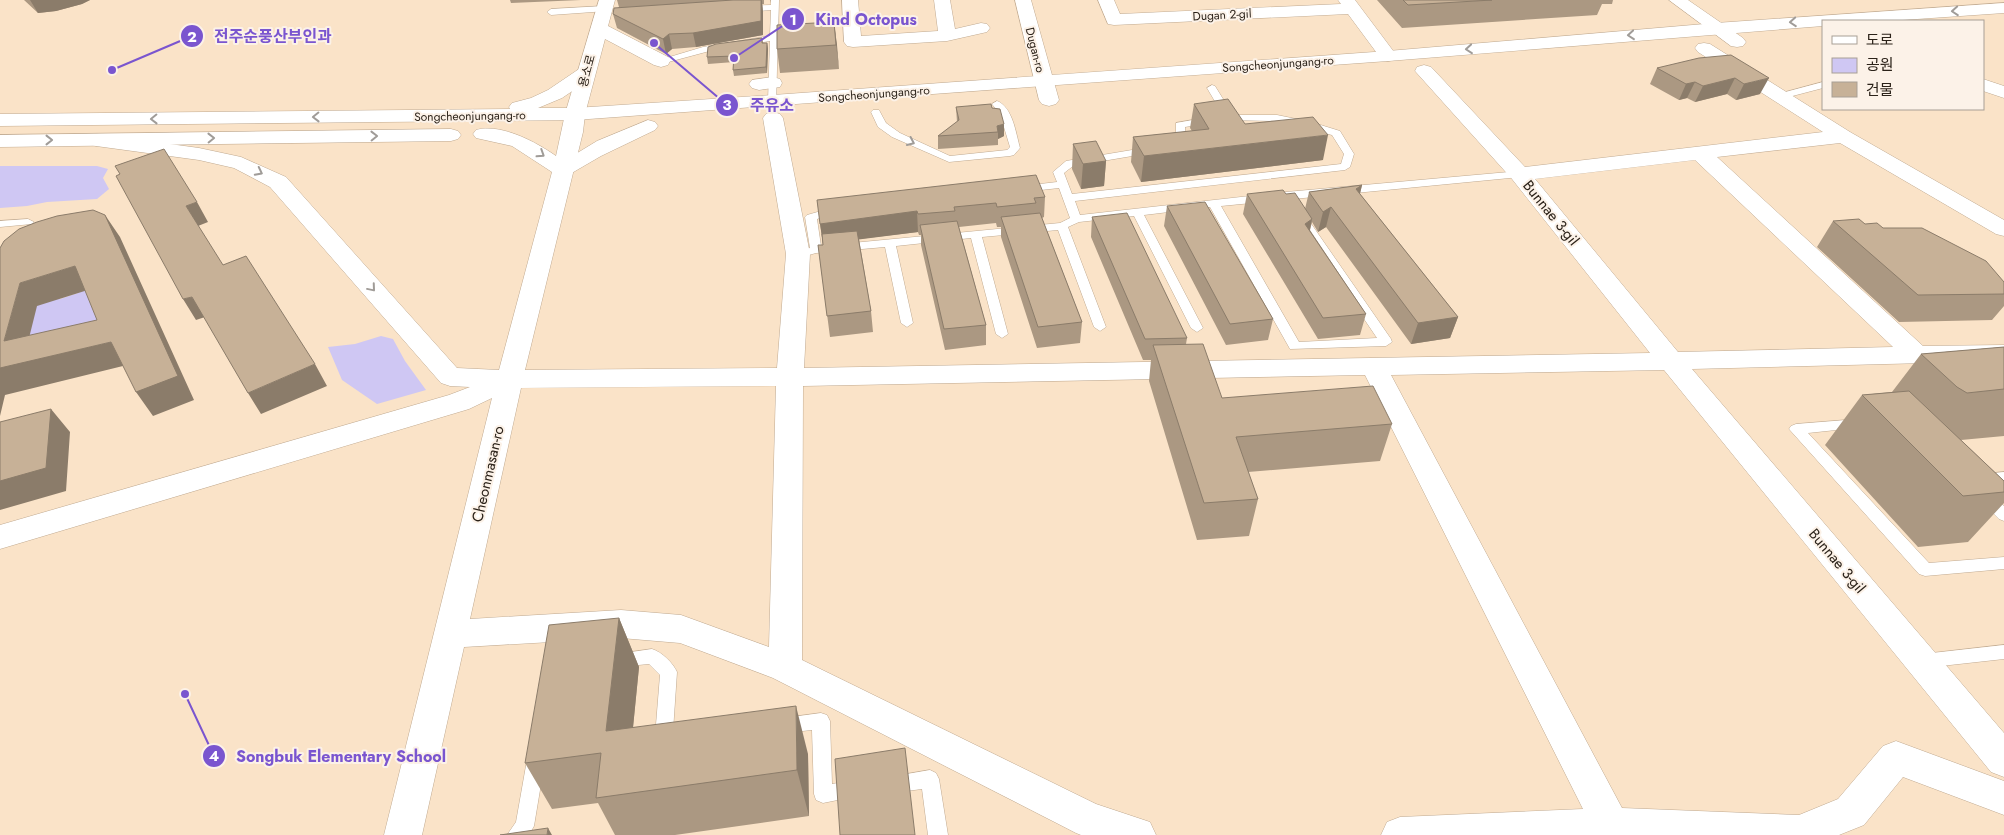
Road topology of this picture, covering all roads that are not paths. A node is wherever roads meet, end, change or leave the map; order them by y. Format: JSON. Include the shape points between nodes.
{"nodes":[{"id":1,"x":850,"y":0,"type":"edge"},
{"id":2,"x":942,"y":0,"type":"edge"},
{"id":3,"x":1023,"y":0,"type":"edge"},
{"id":4,"x":1106,"y":0,"type":"edge"},
{"id":5,"x":1677,"y":0,"type":"edge"},
{"id":6,"x":775,"y":4,"type":"edge"},
{"id":7,"x":1349,"y":4,"type":"edge"},
{"id":8,"x":2004,"y":8,"type":"edge"},
{"id":9,"x":736,"y":10,"type":"edge"},
{"id":10,"x":551,"y":12,"type":"dead end"},
{"id":11,"x":604,"y":15,"type":"edge"},
{"id":12,"x":1831,"y":20,"type":"edge"},
{"id":13,"x":2004,"y":20,"type":"edge"},
{"id":14,"x":1822,"y":21,"type":"edge"},
{"id":15,"x":1984,"y":21,"type":"edge"},
{"id":16,"x":981,"y":28,"type":"dead end"},
{"id":17,"x":1716,"y":28,"type":"junction"},
{"id":18,"x":1822,"y":35,"type":"edge"},
{"id":19,"x":947,"y":36,"type":"junction"},
{"id":20,"x":775,"y":38,"type":"junction"},
{"id":21,"x":1737,"y":42,"type":"junction"},
{"id":22,"x":1388,"y":56,"type":"junction"},
{"id":23,"x":1569,"y":59,"type":"dead end"},
{"id":24,"x":661,"y":61,"type":"joint"},
{"id":25,"x":1424,"y":71,"type":"junction"},
{"id":26,"x":586,"y":73,"type":"junction"},
{"id":27,"x":1043,"y":82,"type":"junction"},
{"id":28,"x":1289,"y":82,"type":"dead end"},
{"id":29,"x":1822,"y":85,"type":"edge"},
{"id":30,"x":1984,"y":85,"type":"edge"},
{"id":31,"x":1212,"y":88,"type":"dead end"},
{"id":32,"x":2004,"y":92,"type":"edge"},
{"id":33,"x":1781,"y":96,"type":"junction"},
{"id":34,"x":769,"y":97,"type":"junction"},
{"id":35,"x":988,"y":104,"type":"joint"},
{"id":36,"x":885,"y":111,"type":"joint"},
{"id":37,"x":465,"y":116,"type":"junction"},
{"id":38,"x":1230,"y":118,"type":"junction"},
{"id":39,"x":0,"y":120,"type":"edge"},
{"id":40,"x":574,"y":123,"type":"junction"},
{"id":41,"x":648,"y":126,"type":"junction"},
{"id":42,"x":483,"y":134,"type":"junction"},
{"id":43,"x":1843,"y":136,"type":"junction"},
{"id":44,"x":92,"y":140,"type":"junction"},
{"id":45,"x":0,"y":141,"type":"edge"},
{"id":46,"x":1700,"y":152,"type":"junction"},
{"id":47,"x":563,"y":170,"type":"junction"},
{"id":48,"x":1520,"y":174,"type":"junction"},
{"id":49,"x":1063,"y":184,"type":"junction"},
{"id":50,"x":1014,"y":190,"type":"edge"},
{"id":51,"x":1286,"y":194,"type":"junction"},
{"id":52,"x":1068,"y":198,"type":"junction"},
{"id":53,"x":1214,"y":204,"type":"junction"},
{"id":54,"x":848,"y":208,"type":"edge"},
{"id":55,"x":1138,"y":212,"type":"junction"},
{"id":56,"x":1076,"y":219,"type":"junction"},
{"id":57,"x":28,"y":222,"type":"dead end"},
{"id":58,"x":0,"y":224,"type":"edge"},
{"id":59,"x":1062,"y":226,"type":"junction"},
{"id":60,"x":2004,"y":229,"type":"edge"},
{"id":61,"x":976,"y":236,"type":"junction"},
{"id":62,"x":890,"y":244,"type":"junction"},
{"id":63,"x":807,"y":252,"type":"junction"},
{"id":64,"x":907,"y":324,"type":"dead end"},
{"id":65,"x":1100,"y":327,"type":"dead end"},
{"id":66,"x":1197,"y":328,"type":"dead end"},
{"id":67,"x":1002,"y":334,"type":"dead end"},
{"id":68,"x":2004,"y":352,"type":"edge"},
{"id":69,"x":1918,"y":355,"type":"junction"},
{"id":70,"x":1671,"y":361,"type":"junction"},
{"id":71,"x":1374,"y":367,"type":"junction"},
{"id":72,"x":790,"y":378,"type":"junction"},
{"id":73,"x":510,"y":379,"type":"junction"},
{"id":74,"x":1869,"y":423,"type":"edge"},
{"id":75,"x":2004,"y":477,"type":"edge"},
{"id":76,"x":2004,"y":515,"type":"edge"},
{"id":77,"x":0,"y":537,"type":"edge"},
{"id":78,"x":2004,"y":563,"type":"edge"},
{"id":79,"x":621,"y":624,"type":"junction"},
{"id":80,"x":451,"y":634,"type":"junction"},
{"id":81,"x":2004,"y":652,"type":"edge"},
{"id":82,"x":1920,"y":661,"type":"junction"},
{"id":83,"x":785,"y":668,"type":"junction"},
{"id":84,"x":762,"y":727,"type":"edge"},
{"id":85,"x":683,"y":735,"type":"edge"},
{"id":86,"x":539,"y":742,"type":"edge"},
{"id":87,"x":2004,"y":760,"type":"edge"},
{"id":88,"x":2004,"y":798,"type":"edge"},
{"id":89,"x":1611,"y":826,"type":"junction"},
{"id":90,"x":1799,"y":834,"type":"edge"},
{"id":91,"x":403,"y":835,"type":"edge"},
{"id":92,"x":517,"y":835,"type":"edge"},
{"id":93,"x":938,"y":835,"type":"edge"},
{"id":94,"x":1137,"y":835,"type":"edge"},
{"id":95,"x":1400,"y":835,"type":"edge"}],
"edges":[{"from":1,"to":19,"type":"street","via":[[854,42]]},
{"from":2,"to":19,"type":"street"},
{"from":3,"to":27,"type":"street","name":"Dugan-ro"},
{"from":4,"to":7,"type":"street","name":"Dugan 2-gil","via":[[1114,20]]},
{"from":5,"to":17,"type":"street"},
{"from":6,"to":9,"type":"lane"},
{"from":6,"to":20,"type":"lane"},
{"from":7,"to":22,"type":"street"},
{"from":8,"to":12,"type":"street","name":"Songcheonjungang-ro","one_way":true},
{"from":10,"to":11,"type":"lane"},
{"from":11,"to":24,"type":"street"},
{"from":11,"to":26,"type":"street","name":"용소로"},
{"from":13,"to":15,"type":"street"},
{"from":14,"to":17,"type":"street","name":"Songcheonjungang-ro","one_way":true},
{"from":16,"to":19,"type":"street"},
{"from":17,"to":21,"type":"street"},
{"from":17,"to":22,"type":"street","name":"Songcheonjungang-ro","one_way":true},
{"from":18,"to":21,"type":"street"},
{"from":20,"to":24,"type":"lane","via":[[714,47]]},
{"from":20,"to":34,"type":"lane"},
{"from":21,"to":33,"type":"street","via":[[1694,49]]},
{"from":22,"to":27,"type":"street","name":"Songcheonjungang-ro"},
{"from":23,"to":25,"type":"street","name":"Songcheonjungang-ro"},
{"from":25,"to":28,"type":"street","name":"Songcheonjungang-ro"},
{"from":25,"to":48,"type":"street","name":"Bunnae 3-gil"},
{"from":26,"to":37,"type":"street","via":[[561,92],[530,105]]},
{"from":26,"to":40,"type":"street","name":"용소로"},
{"from":27,"to":34,"type":"street","name":"Songcheonjungang-ro"},
{"from":27,"to":35,"type":"street","name":"Dugan-ro","via":[[1043,101]]},
{"from":29,"to":33,"type":"lane"},
{"from":30,"to":32,"type":"street"},
{"from":31,"to":38,"type":"lane"},
{"from":33,"to":43,"type":"street"},
{"from":34,"to":36,"type":"street","name":"Songcheonjungang-ro"},
{"from":34,"to":40,"type":"street","name":"Songcheonjungang-ro"},
{"from":34,"to":41,"type":"street","name":"Songcheonjungang-ro"},
{"from":34,"to":63,"type":"street"},
{"from":36,"to":35,"type":"lane","one_way":true,"via":[[882,125],[896,135],[949,159],[1010,153],[1015,148],[1005,114]]},
{"from":37,"to":39,"type":"street","name":"Songcheonjungang-ro","one_way":true},
{"from":37,"to":40,"type":"street","name":"Songcheonjungang-ro"},
{"from":38,"to":49,"type":"lane","via":[[1180,126],[1181,144],[1070,163],[1058,172]]},
{"from":38,"to":52,"type":"lane","via":[[1277,118],[1336,133],[1349,154],[1345,167]]},
{"from":40,"to":41,"type":"street","name":"Songcheonjungang-ro"},
{"from":40,"to":42,"type":"street","name":"Songcheonjungang-ro"},
{"from":40,"to":47,"type":"street","name":"Cheonmasan-ro"},
{"from":41,"to":47,"type":"street","via":[[583,155]]},
{"from":44,"to":42,"type":"street","name":"Songcheonjungang-ro","one_way":true},
{"from":42,"to":47,"type":"street","one_way":true,"via":[[518,141]]},
{"from":43,"to":46,"type":"street"},
{"from":43,"to":60,"type":"street"},
{"from":45,"to":44,"type":"street","name":"Songcheonjungang-ro","one_way":true},
{"from":44,"to":73,"type":"street","name":"Songcheonjungang-ro","one_way":true,"via":[[241,163],[278,182],[450,376]]},
{"from":46,"to":48,"type":"street"},
{"from":46,"to":69,"type":"street"},
{"from":47,"to":73,"type":"street","name":"Cheonmasan-ro"},
{"from":48,"to":51,"type":"lane"},
{"from":48,"to":70,"type":"street","name":"Bunnae 3-gil"},
{"from":49,"to":50,"type":"lane"},
{"from":49,"to":52,"type":"lane"},
{"from":51,"to":53,"type":"lane"},
{"from":51,"to":53,"type":"lane","via":[[1386,342],[1294,346]]},
{"from":52,"to":56,"type":"lane"},
{"from":53,"to":55,"type":"lane"},
{"from":54,"to":63,"type":"lane","via":[[811,217]]},
{"from":55,"to":56,"type":"lane"},
{"from":55,"to":66,"type":"lane"},
{"from":56,"to":59,"type":"lane"},
{"from":57,"to":58,"type":"lane"},
{"from":59,"to":61,"type":"lane"},
{"from":59,"to":65,"type":"lane"},
{"from":61,"to":62,"type":"lane"},
{"from":61,"to":67,"type":"lane"},
{"from":62,"to":63,"type":"lane"},
{"from":62,"to":64,"type":"lane"},
{"from":63,"to":72,"type":"street"},
{"from":68,"to":69,"type":"street"},
{"from":69,"to":70,"type":"street"},
{"from":70,"to":71,"type":"street","name":"Songcheonjungang-ro"},
{"from":70,"to":82,"type":"street","name":"Bunnae 3-gil"},
{"from":71,"to":72,"type":"street","name":"Songcheonjungang-ro"},
{"from":71,"to":89,"type":"street"},
{"from":72,"to":73,"type":"street","name":"Songcheonjungang-ro"},
{"from":72,"to":83,"type":"street"},
{"from":73,"to":77,"type":"street","via":[[459,402]]},
{"from":73,"to":80,"type":"street","name":"Cheonmasan-ro"},
{"from":74,"to":78,"type":"lane","via":[[1796,429],[1925,570]]},
{"from":75,"to":76,"type":"lane","via":[[1970,480]]},
{"from":79,"to":80,"type":"street"},
{"from":79,"to":83,"type":"street","via":[[681,629]]},
{"from":79,"to":85,"type":"lane","via":[[613,660],[652,656],[669,672],[664,737]]},
{"from":80,"to":91,"type":"street","name":"Cheonmasan-ro"},
{"from":81,"to":82,"type":"lane"},
{"from":82,"to":87,"type":"street","name":"Bunnae 3-gil"},
{"from":83,"to":94,"type":"street","via":[[1090,820]]},
{"from":84,"to":93,"type":"lane","via":[[821,721],[823,794],[930,779]]},
{"from":86,"to":92,"type":"lane","via":[[526,826]]},
{"from":88,"to":90,"type":"street","via":[[1896,758],[1851,812]]},
{"from":89,"to":90,"type":"street"},
{"from":89,"to":95,"type":"street"}]}
